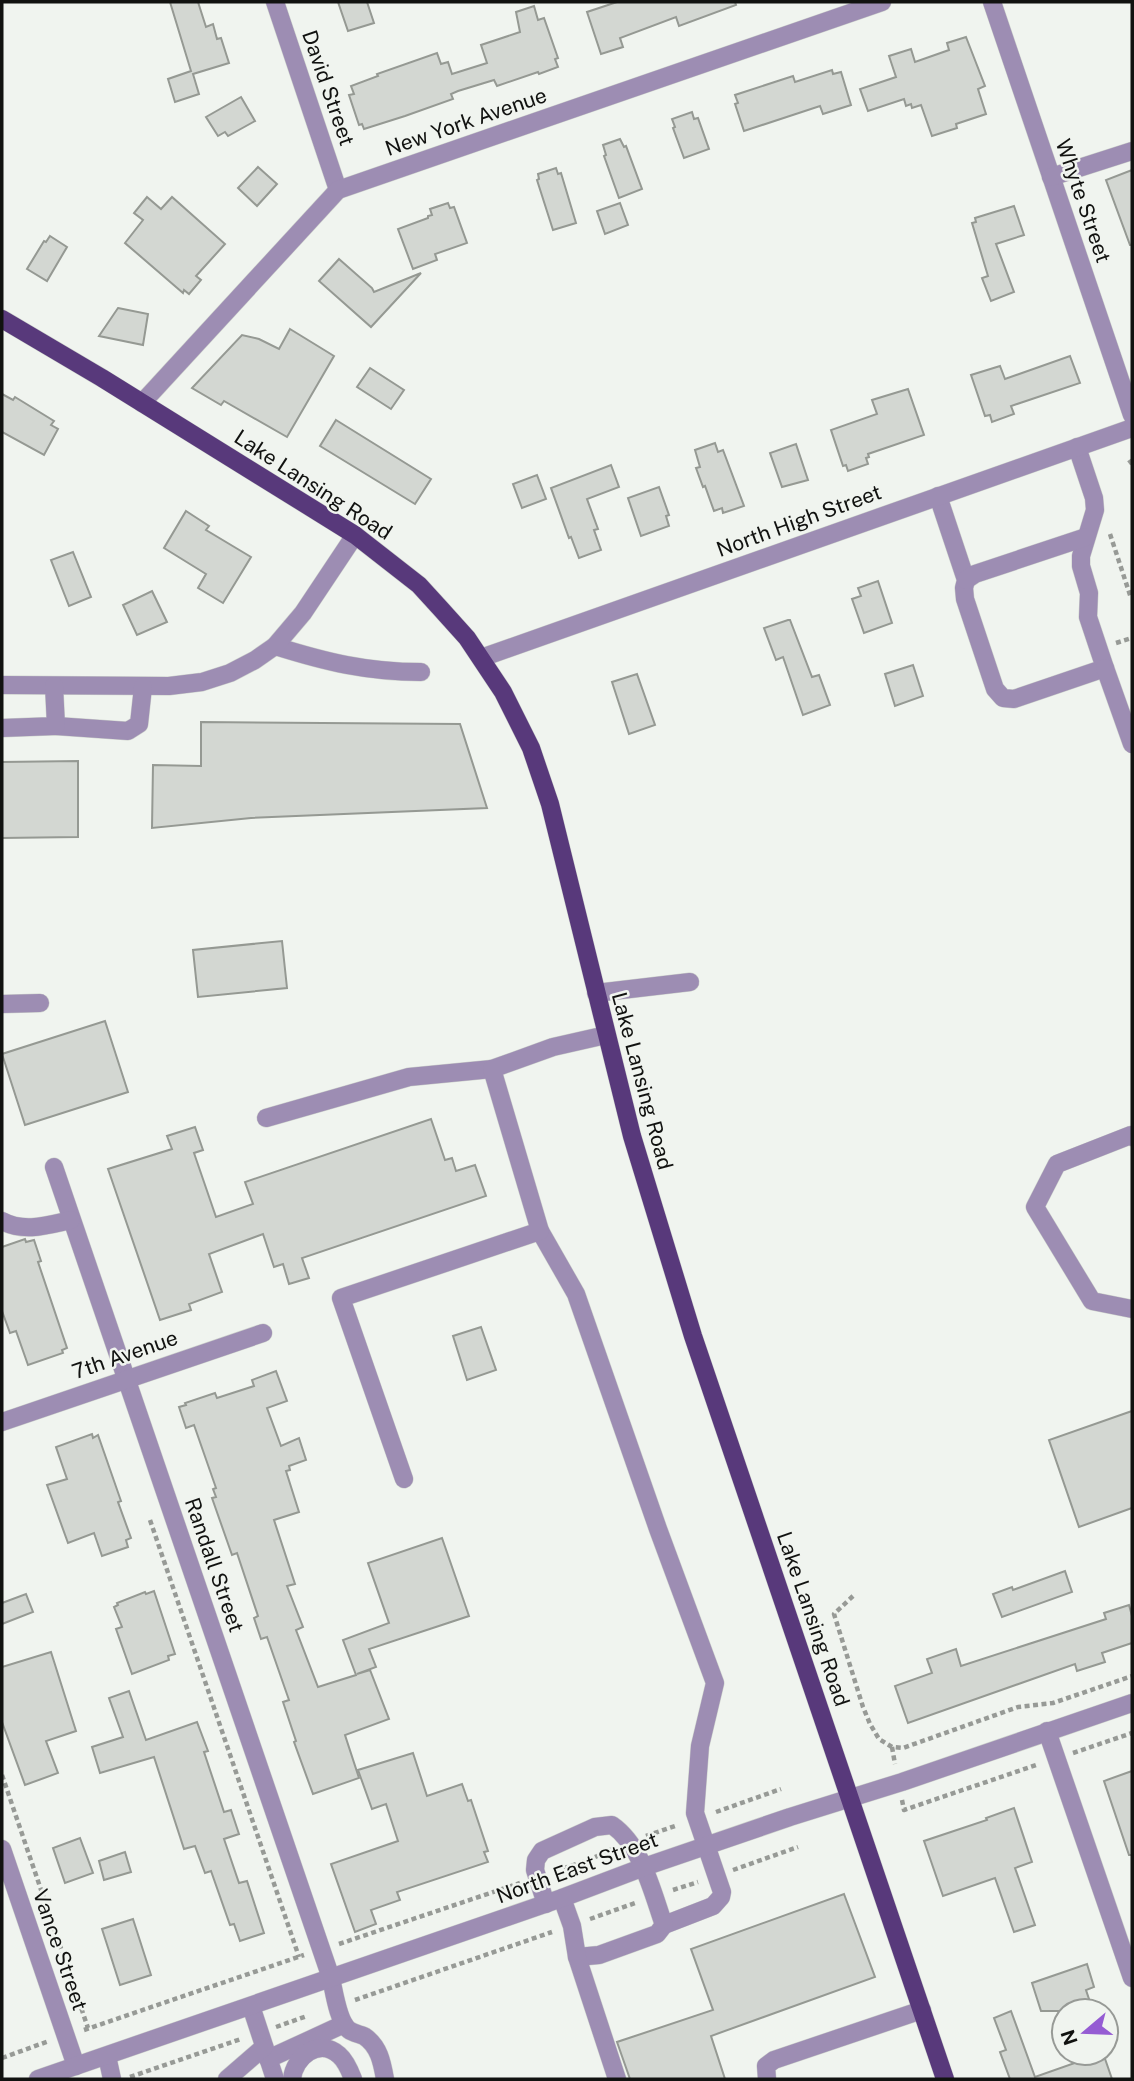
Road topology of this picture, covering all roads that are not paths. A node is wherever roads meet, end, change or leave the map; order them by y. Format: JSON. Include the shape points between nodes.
{"nodes":[{"id":1,"x":275,"y":2,"type":"edge"},
{"id":2,"x":882,"y":2,"type":"edge"},
{"id":3,"x":992,"y":2,"type":"edge"},
{"id":4,"x":1132,"y":151,"type":"edge"},
{"id":5,"x":1051,"y":177,"type":"junction"},
{"id":6,"x":338,"y":190,"type":"junction"},
{"id":7,"x":2,"y":319,"type":"edge"},
{"id":8,"x":142,"y":403,"type":"junction"},
{"id":9,"x":1132,"y":415,"type":"edge"},
{"id":10,"x":1132,"y":428,"type":"edge"},
{"id":11,"x":1077,"y":447,"type":"junction"},
{"id":12,"x":938,"y":496,"type":"junction"},
{"id":13,"x":355,"y":535,"type":"junction"},
{"id":14,"x":1086,"y":537,"type":"junction"},
{"id":15,"x":966,"y":580,"type":"junction"},
{"id":16,"x":275,"y":646,"type":"junction"},
{"id":17,"x":481,"y":658,"type":"junction"},
{"id":18,"x":1105,"y":668,"type":"junction"},
{"id":19,"x":421,"y":672,"type":"dead end"},
{"id":20,"x":2,"y":685,"type":"edge"},
{"id":21,"x":54,"y":686,"type":"junction"},
{"id":22,"x":143,"y":687,"type":"junction"},
{"id":23,"x":56,"y":726,"type":"junction"},
{"id":24,"x":2,"y":728,"type":"edge"},
{"id":25,"x":1132,"y":744,"type":"edge"},
{"id":26,"x":690,"y":982,"type":"dead end"},
{"id":27,"x":596,"y":993,"type":"junction"},
{"id":28,"x":40,"y":1003,"type":"dead end"},
{"id":29,"x":2,"y":1004,"type":"edge"},
{"id":30,"x":606,"y":1035,"type":"junction"},
{"id":31,"x":492,"y":1069,"type":"junction"},
{"id":32,"x":266,"y":1118,"type":"dead end"},
{"id":33,"x":1132,"y":1137,"type":"edge"},
{"id":34,"x":54,"y":1167,"type":"dead end"},
{"id":35,"x":71,"y":1220,"type":"junction"},
{"id":36,"x":2,"y":1221,"type":"edge"},
{"id":37,"x":540,"y":1231,"type":"junction"},
{"id":38,"x":1132,"y":1309,"type":"edge"},
{"id":39,"x":263,"y":1333,"type":"dead end"},
{"id":40,"x":126,"y":1379,"type":"junction"},
{"id":41,"x":2,"y":1422,"type":"edge"},
{"id":42,"x":404,"y":1479,"type":"dead end"},
{"id":43,"x":1132,"y":1703,"type":"edge"},
{"id":44,"x":1048,"y":1731,"type":"junction"},
{"id":45,"x":850,"y":1799,"type":"junction"},
{"id":46,"x":707,"y":1846,"type":"junction"},
{"id":47,"x":2,"y":1849,"type":"edge"},
{"id":48,"x":644,"y":1867,"type":"junction"},
{"id":49,"x":554,"y":1901,"type":"junction"},
{"id":50,"x":664,"y":1924,"type":"junction"},
{"id":51,"x":577,"y":1957,"type":"junction"},
{"id":52,"x":331,"y":1978,"type":"junction"},
{"id":53,"x":1132,"y":1979,"type":"edge"},
{"id":54,"x":251,"y":2006,"type":"junction"},
{"id":55,"x":922,"y":2010,"type":"junction"},
{"id":56,"x":344,"y":2024,"type":"junction"},
{"id":57,"x":264,"y":2046,"type":"junction"},
{"id":58,"x":313,"y":2050,"type":"junction"},
{"id":59,"x":107,"y":2056,"type":"junction"},
{"id":60,"x":76,"y":2066,"type":"junction"},
{"id":61,"x":38,"y":2079,"type":"edge"},
{"id":62,"x":112,"y":2079,"type":"edge"},
{"id":63,"x":227,"y":2079,"type":"edge"},
{"id":64,"x":275,"y":2079,"type":"edge"},
{"id":65,"x":292,"y":2079,"type":"edge"},
{"id":66,"x":353,"y":2079,"type":"edge"},
{"id":67,"x":372,"y":2079,"type":"edge"},
{"id":68,"x":384,"y":2079,"type":"edge"},
{"id":69,"x":617,"y":2079,"type":"edge"},
{"id":70,"x":767,"y":2079,"type":"edge"},
{"id":71,"x":945,"y":2079,"type":"edge"}],
"edges":[{"from":1,"to":6,"type":"street","name":"David Street"},
{"from":2,"to":6,"type":"street","name":"New York Avenue"},
{"from":3,"to":5,"type":"street","name":"Whyte Street"},
{"from":4,"to":5,"type":"street"},
{"from":5,"to":9,"type":"street","name":"Whyte Street"},
{"from":6,"to":8,"type":"street","name":"New York Avenue"},
{"from":7,"to":8,"type":"main road","name":"Lake Lansing Road"},
{"from":8,"to":13,"type":"main road","name":"Lake Lansing Road"},
{"from":10,"to":11,"type":"street","name":"North High Street"},
{"from":11,"to":12,"type":"street","name":"North High Street"},
{"from":11,"to":14,"type":"street","via":[[1094,498]]},
{"from":12,"to":15,"type":"street"},
{"from":12,"to":17,"type":"street","name":"North High Street"},
{"from":13,"to":16,"type":"street"},
{"from":13,"to":17,"type":"main road","name":"Lake Lansing Road","via":[[419,586]]},
{"from":14,"to":15,"type":"street"},
{"from":14,"to":18,"type":"street","via":[[1081,566],[1089,593],[1088,617]]},
{"from":15,"to":18,"type":"street","via":[[965,599],[995,689],[1003,698],[1014,699]]},
{"from":16,"to":19,"type":"street","via":[[324,662]]},
{"from":16,"to":22,"type":"street","via":[[230,673],[202,682]]},
{"from":17,"to":27,"type":"main road","name":"Lake Lansing Road","via":[[514,713],[543,780]]},
{"from":18,"to":25,"type":"street"},
{"from":20,"to":21,"type":"street"},
{"from":21,"to":22,"type":"street"},
{"from":21,"to":23,"type":"street"},
{"from":22,"to":23,"type":"street","via":[[139,724],[128,731]]},
{"from":23,"to":24,"type":"street"},
{"from":26,"to":27,"type":"street"},
{"from":27,"to":30,"type":"main road","name":"Lake Lansing Road"},
{"from":28,"to":29,"type":"street"},
{"from":30,"to":31,"type":"street","via":[[553,1047]]},
{"from":30,"to":45,"type":"main road","name":"Lake Lansing Road","via":[[693,1336]]},
{"from":31,"to":32,"type":"street","via":[[409,1077]]},
{"from":31,"to":37,"type":"street"},
{"from":33,"to":38,"type":"street","via":[[1057,1164],[1035,1208],[1092,1301]]},
{"from":34,"to":35,"type":"street","name":"Randall Street"},
{"from":35,"to":36,"type":"street","via":[[32,1228],[12,1227]]},
{"from":35,"to":40,"type":"street","name":"Randall Street"},
{"from":37,"to":42,"type":"street","via":[[341,1298]]},
{"from":37,"to":46,"type":"street","via":[[576,1294],[715,1683],[701,1746],[695,1812]]},
{"from":39,"to":40,"type":"street","name":"7th Avenue"},
{"from":40,"to":41,"type":"street","name":"7th Avenue"},
{"from":40,"to":52,"type":"street","name":"Randall Street"},
{"from":43,"to":44,"type":"street","name":"North East Street"},
{"from":44,"to":45,"type":"street","name":"North East Street"},
{"from":44,"to":53,"type":"street"},
{"from":45,"to":46,"type":"street","name":"North East Street"},
{"from":45,"to":55,"type":"main road","name":"Lake Lansing Road"},
{"from":46,"to":48,"type":"street","name":"North East Street"},
{"from":46,"to":50,"type":"street","via":[[721,1897],[713,1906]]},
{"from":47,"to":60,"type":"street","name":"Vance Street"},
{"from":48,"to":49,"type":"street","name":"North East Street"},
{"from":48,"to":49,"type":"street","via":[[624,1833],[612,1825],[595,1827],[542,1851],[536,1860],[537,1878]]},
{"from":48,"to":50,"type":"street"},
{"from":49,"to":51,"type":"street","via":[[572,1926]]},
{"from":49,"to":52,"type":"street","name":"North East Street"},
{"from":50,"to":51,"type":"street","via":[[657,1934],[599,1955]]},
{"from":51,"to":69,"type":"street"},
{"from":52,"to":54,"type":"street","name":"North East Street"},
{"from":52,"to":56,"type":"street","name":"Randall Street"},
{"from":54,"to":57,"type":"street"},
{"from":54,"to":59,"type":"street","name":"North East Street"},
{"from":55,"to":70,"type":"street","via":[[774,2060],[766,2066]]},
{"from":55,"to":71,"type":"main road","name":"Lake Lansing Road"},
{"from":56,"to":57,"type":"street"},
{"from":56,"to":68,"type":"street","via":[[374,2043]]},
{"from":57,"to":63,"type":"street"},
{"from":57,"to":64,"type":"street"},
{"from":58,"to":65,"type":"street","via":[[300,2057]]},
{"from":58,"to":66,"type":"street","via":[[327,2049],[339,2055]]},
{"from":58,"to":67,"type":"street","via":[[345,2040],[358,2042],[372,2061]]},
{"from":59,"to":60,"type":"street","name":"North East Street"},
{"from":59,"to":62,"type":"street"},
{"from":60,"to":61,"type":"street","name":"North East Street"}]}
